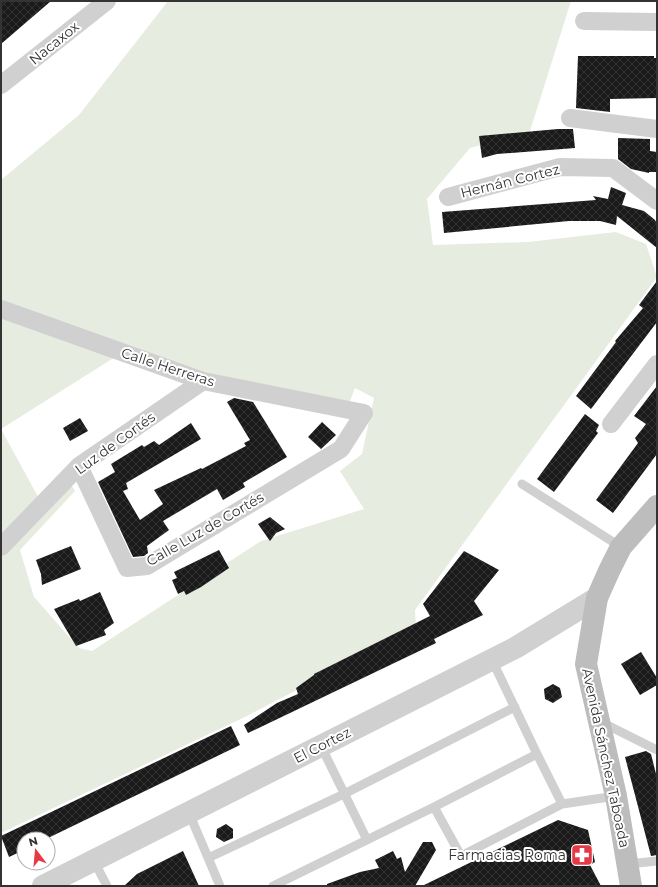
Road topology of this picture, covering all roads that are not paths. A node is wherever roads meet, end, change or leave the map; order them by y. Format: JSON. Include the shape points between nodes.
{"nodes":[{"id":1,"x":107,"y":1,"type":"edge"},
{"id":2,"x":584,"y":21,"type":"dead end"},
{"id":3,"x":657,"y":22,"type":"edge"},
{"id":4,"x":1,"y":85,"type":"edge"},
{"id":5,"x":570,"y":118,"type":"dead end"},
{"id":6,"x":657,"y":128,"type":"edge"},
{"id":7,"x":448,"y":198,"type":"dead end"},
{"id":8,"x":657,"y":201,"type":"edge"},
{"id":9,"x":1,"y":309,"type":"edge"},
{"id":10,"x":657,"y":364,"type":"edge"},
{"id":11,"x":203,"y":381,"type":"junction"},
{"id":12,"x":364,"y":413,"type":"joint"},
{"id":13,"x":611,"y":424,"type":"dead end"},
{"id":14,"x":79,"y":466,"type":"junction"},
{"id":15,"x":522,"y":484,"type":"dead end"},
{"id":16,"x":657,"y":506,"type":"edge"},
{"id":17,"x":621,"y":546,"type":"junction"},
{"id":18,"x":1,"y":547,"type":"edge"},
{"id":19,"x":597,"y":598,"type":"junction"},
{"id":20,"x":492,"y":660,"type":"junction"},
{"id":21,"x":515,"y":707,"type":"junction"},
{"id":22,"x":598,"y":720,"type":"junction"},
{"id":23,"x":321,"y":746,"type":"junction"},
{"id":24,"x":657,"y":750,"type":"edge"},
{"id":25,"x":537,"y":754,"type":"junction"},
{"id":26,"x":344,"y":794,"type":"junction"},
{"id":27,"x":616,"y":796,"type":"junction"},
{"id":28,"x":562,"y":804,"type":"junction"},
{"id":29,"x":434,"y":807,"type":"junction"},
{"id":30,"x":189,"y":813,"type":"junction"},
{"id":31,"x":367,"y":840,"type":"junction"},
{"id":32,"x":208,"y":858,"type":"junction"},
{"id":33,"x":94,"y":860,"type":"junction"},
{"id":34,"x":657,"y":861,"type":"edge"},
{"id":35,"x":628,"y":864,"type":"junction"},
{"id":36,"x":43,"y":886,"type":"edge"},
{"id":37,"x":107,"y":886,"type":"edge"},
{"id":38,"x":220,"y":886,"type":"edge"},
{"id":39,"x":273,"y":886,"type":"edge"},
{"id":40,"x":631,"y":886,"type":"edge"}],
"edges":[{"from":1,"to":4,"type":"street","name":"Nacaxox"},
{"from":2,"to":3,"type":"street"},
{"from":5,"to":6,"type":"street"},
{"from":7,"to":8,"type":"street","name":"Hernán Cortez","via":[[560,167],[613,168]]},
{"from":9,"to":11,"type":"street","name":"Calle Herreras"},
{"from":10,"to":13,"type":"street"},
{"from":11,"to":12,"type":"street","name":"Calle Herreras"},
{"from":11,"to":14,"type":"street","name":"Luz de Cortés"},
{"from":12,"to":14,"type":"street","name":"Calle Luz de Cortés","via":[[341,449],[147,566],[127,568]]},
{"from":14,"to":18,"type":"street","name":"Luz de Cortés"},
{"from":15,"to":17,"type":"lane"},
{"from":16,"to":17,"type":"main road","name":"Avenida Sánchez Taboada"},
{"from":17,"to":19,"type":"main road","name":"Avenida Sánchez Taboada"},
{"from":19,"to":20,"type":"street","name":"El Cortez"},
{"from":19,"to":22,"type":"main road","name":"Avenida Sánchez Taboada","via":[[586,664]]},
{"from":20,"to":21,"type":"lane"},
{"from":20,"to":23,"type":"street","name":"El Cortez"},
{"from":21,"to":25,"type":"lane"},
{"from":21,"to":26,"type":"lane"},
{"from":22,"to":24,"type":"lane"},
{"from":22,"to":27,"type":"main road","name":"Avenida Sánchez Taboada"},
{"from":23,"to":26,"type":"lane"},
{"from":23,"to":30,"type":"street","name":"El Cortez"},
{"from":25,"to":28,"type":"lane"},
{"from":25,"to":29,"type":"lane"},
{"from":26,"to":31,"type":"lane"},
{"from":26,"to":32,"type":"lane"},
{"from":27,"to":28,"type":"lane"},
{"from":27,"to":35,"type":"main road","name":"Avenida Sánchez Taboada"},
{"from":28,"to":29,"type":"lane","via":[[461,856]]},
{"from":29,"to":31,"type":"lane"},
{"from":30,"to":32,"type":"lane"},
{"from":30,"to":33,"type":"street","name":"El Cortez"},
{"from":31,"to":39,"type":"lane"},
{"from":32,"to":38,"type":"lane"},
{"from":33,"to":36,"type":"street","name":"El Cortez"},
{"from":33,"to":37,"type":"lane"},
{"from":34,"to":35,"type":"lane"},
{"from":35,"to":40,"type":"main road","name":"Avenida Sánchez Taboada"}]}
